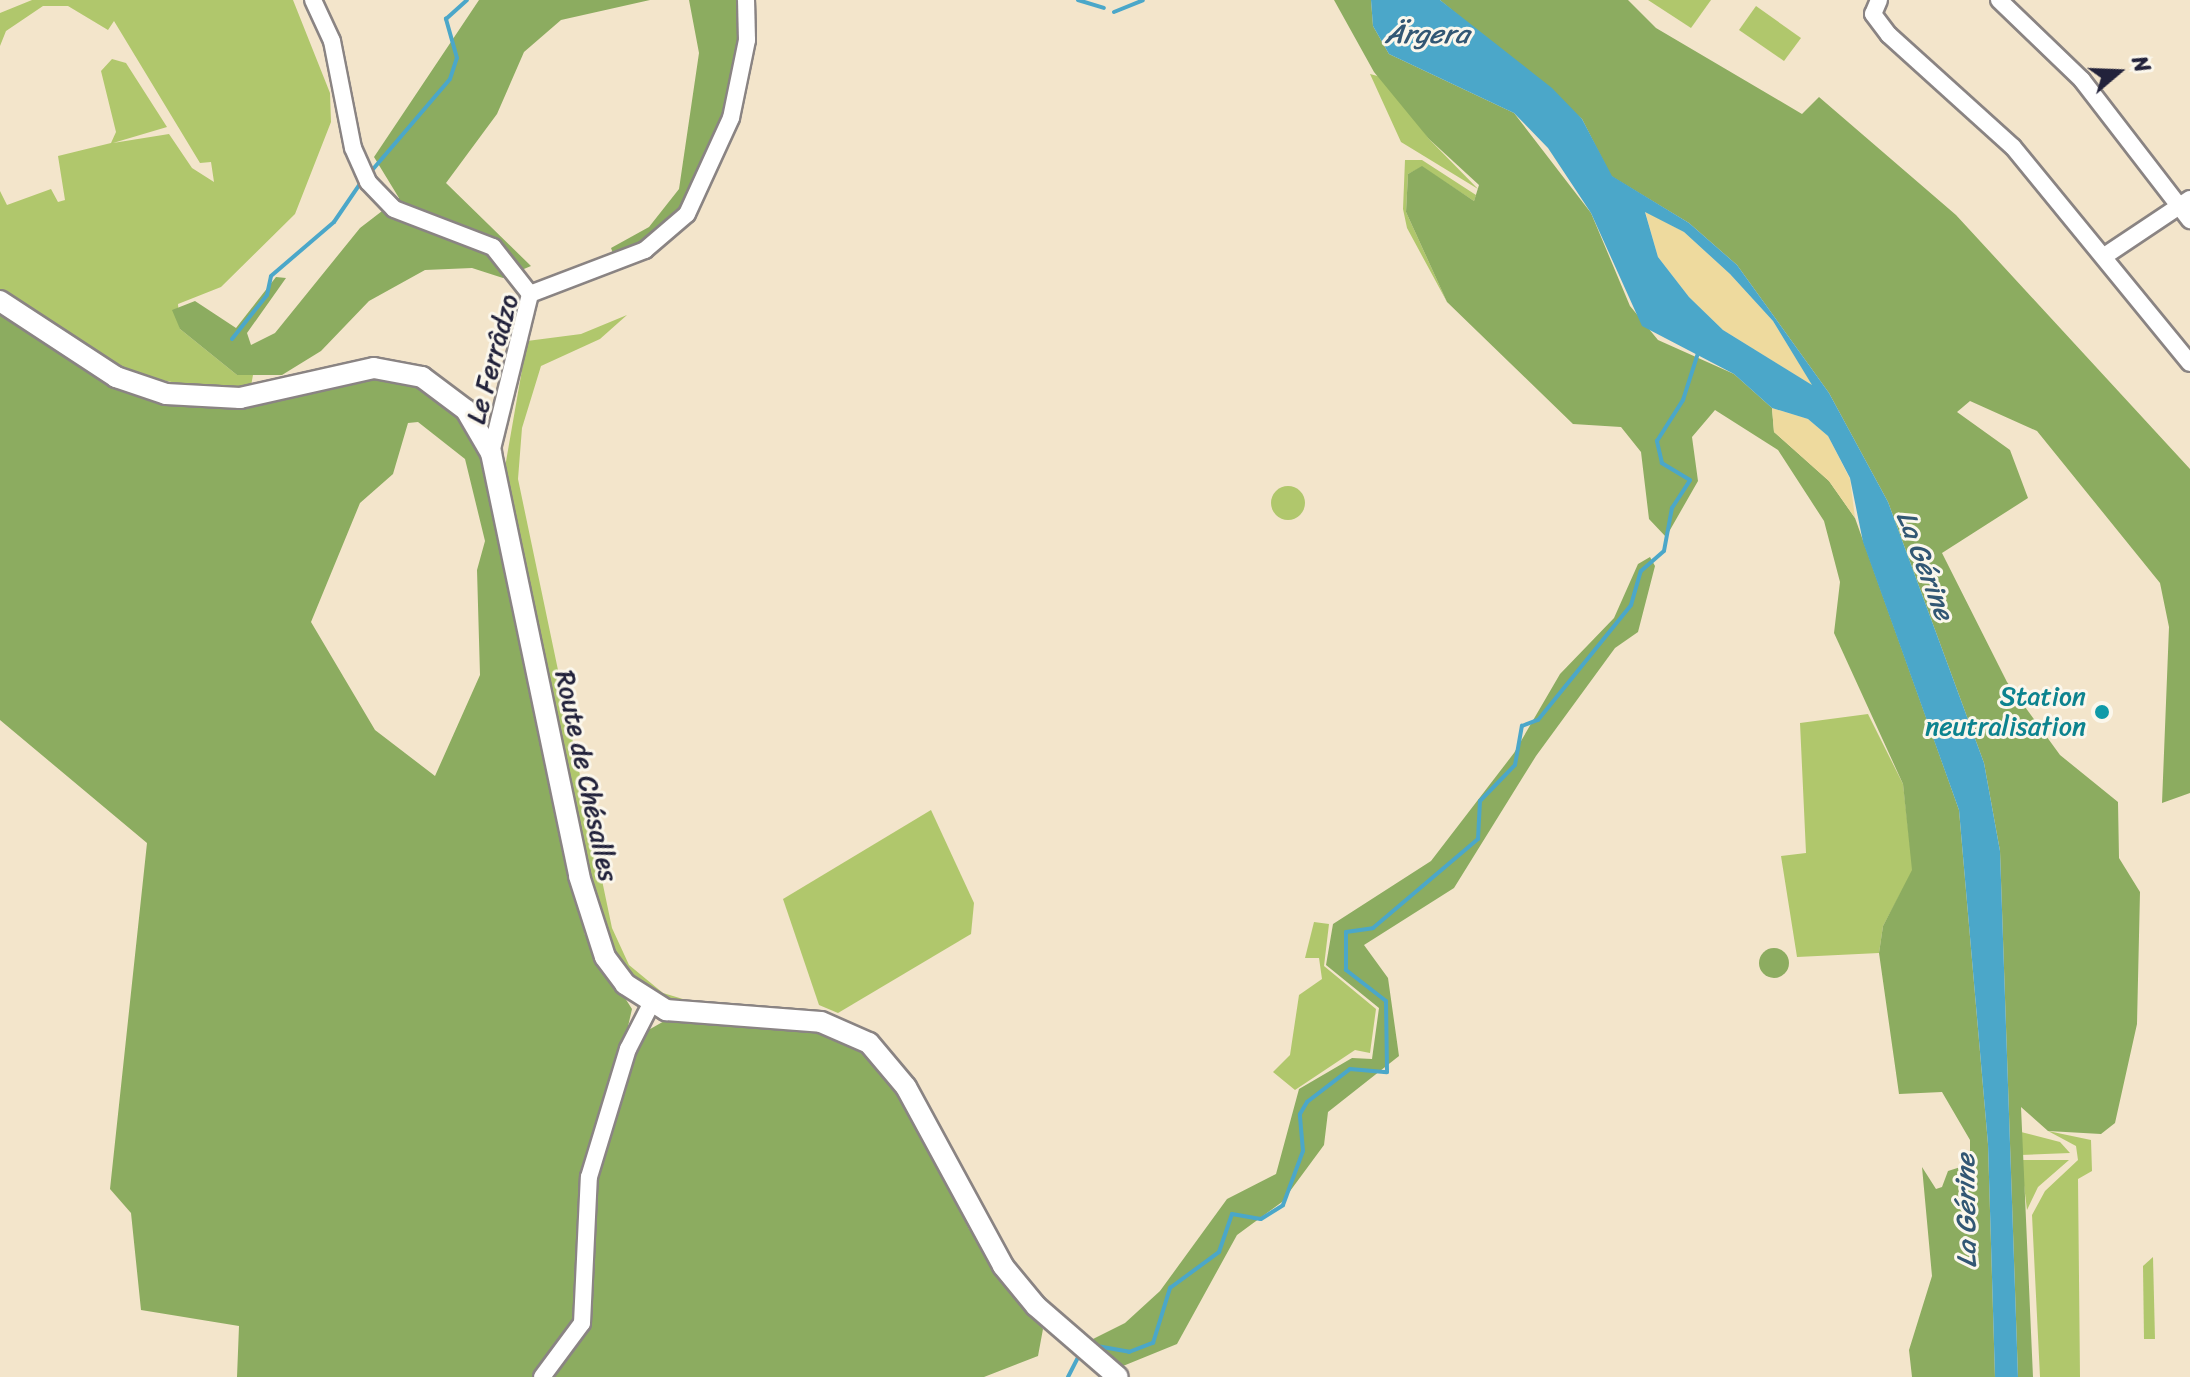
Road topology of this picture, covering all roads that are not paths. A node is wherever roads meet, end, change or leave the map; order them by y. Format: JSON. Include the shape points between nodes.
{"nodes":[{"id":1,"x":313,"y":0,"type":"edge"},
{"id":2,"x":746,"y":0,"type":"edge"},
{"id":3,"x":1879,"y":0,"type":"edge"},
{"id":4,"x":1999,"y":0,"type":"edge"},
{"id":5,"x":2187,"y":209,"type":"edge"},
{"id":6,"x":2106,"y":255,"type":"junction"},
{"id":7,"x":530,"y":294,"type":"junction"},
{"id":8,"x":0,"y":301,"type":"edge"},
{"id":9,"x":2190,"y":363,"type":"edge"},
{"id":10,"x":491,"y":453,"type":"junction"},
{"id":11,"x":652,"y":1002,"type":"junction"},
{"id":12,"x":542,"y":1377,"type":"edge"},
{"id":13,"x":1118,"y":1377,"type":"edge"}],
"edges":[{"from":1,"to":7,"type":"street","via":[[332,41],[365,178],[394,209],[493,247]]},
{"from":2,"to":7,"type":"street","name":"Le Ferrâdzo","via":[[747,40],[731,118],[687,214],[645,250]]},
{"from":3,"to":6,"type":"street","via":[[1873,14],[1889,35],[2013,147]]},
{"from":4,"to":5,"type":"street","via":[[2082,80]]},
{"from":5,"to":6,"type":"street"},
{"from":6,"to":9,"type":"street"},
{"from":7,"to":10,"type":"street","name":"Le Ferrâdzo","via":[[504,425]]},
{"from":8,"to":10,"type":"street","name":"Route de Chésalles","via":[[116,377],[166,394],[240,398],[374,368],[422,377],[466,410]]},
{"from":10,"to":11,"type":"street","name":"Route de Chésalles","via":[[593,931],[625,984]]},
{"from":11,"to":12,"type":"street","via":[[628,1049],[589,1177],[582,1323]]},
{"from":11,"to":13,"type":"street","name":"Route de Chésalles","via":[[701,1016],[821,1022],[869,1043],[906,1087],[1003,1266],[1075,1343]]}]}
